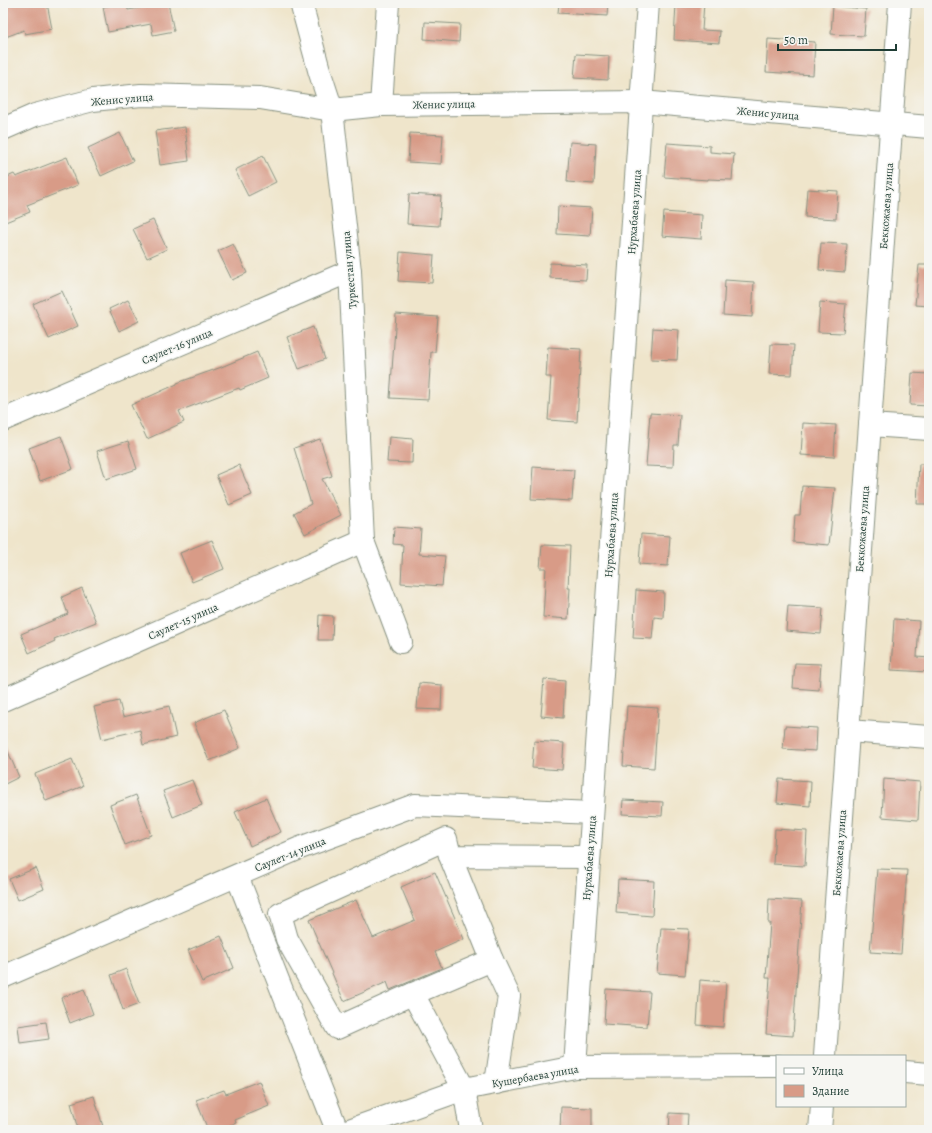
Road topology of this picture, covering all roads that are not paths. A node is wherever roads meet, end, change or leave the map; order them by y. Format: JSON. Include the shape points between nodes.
{"nodes":[{"id":1,"x":301,"y":3,"type":"edge"},
{"id":2,"x":388,"y":3,"type":"edge"},
{"id":3,"x":648,"y":3,"type":"edge"},
{"id":4,"x":900,"y":3,"type":"edge"},
{"id":5,"x":641,"y":102,"type":"junction"},
{"id":6,"x":381,"y":105,"type":"junction"},
{"id":7,"x":332,"y":110,"type":"junction"},
{"id":8,"x":892,"y":124,"type":"junction"},
{"id":9,"x":929,"y":127,"type":"edge"},
{"id":10,"x":3,"y":129,"type":"edge"},
{"id":11,"x":350,"y":271,"type":"junction"},
{"id":12,"x":3,"y":420,"type":"edge"},
{"id":13,"x":870,"y":425,"type":"junction"},
{"id":14,"x":929,"y":429,"type":"edge"},
{"id":15,"x":363,"y":541,"type":"junction"},
{"id":16,"x":402,"y":642,"type":"dead end"},
{"id":17,"x":3,"y":700,"type":"edge"},
{"id":18,"x":848,"y":731,"type":"junction"},
{"id":19,"x":929,"y":737,"type":"edge"},
{"id":20,"x":592,"y":813,"type":"junction"},
{"id":21,"x":450,"y":856,"type":"junction"},
{"id":22,"x":589,"y":857,"type":"junction"},
{"id":23,"x":237,"y":876,"type":"junction"},
{"id":24,"x":492,"y":960,"type":"junction"},
{"id":25,"x":3,"y":977,"type":"edge"},
{"id":26,"x":413,"y":994,"type":"junction"},
{"id":27,"x":825,"y":1055,"type":"edge"},
{"id":28,"x":776,"y":1066,"type":"edge"},
{"id":29,"x":575,"y":1067,"type":"junction"},
{"id":30,"x":906,"y":1072,"type":"edge"},
{"id":31,"x":929,"y":1074,"type":"edge"},
{"id":32,"x":496,"y":1083,"type":"junction"},
{"id":33,"x":464,"y":1089,"type":"junction"},
{"id":34,"x":822,"y":1107,"type":"edge"},
{"id":35,"x":337,"y":1130,"type":"edge"},
{"id":36,"x":349,"y":1130,"type":"edge"},
{"id":37,"x":471,"y":1130,"type":"edge"},
{"id":38,"x":820,"y":1130,"type":"edge"}],
"edges":[{"from":1,"to":7,"type":"street","name":"Туркестан улица"},
{"from":2,"to":6,"type":"street"},
{"from":3,"to":5,"type":"street","name":"Нурхабаева улица"},
{"from":4,"to":8,"type":"street","name":"Беккожаева улица"},
{"from":5,"to":6,"type":"street","name":"Женис улица"},
{"from":5,"to":8,"type":"street","name":"Женис улица"},
{"from":5,"to":20,"type":"street","name":"Нурхабаева улица"},
{"from":6,"to":7,"type":"street","name":"Женис улица"},
{"from":7,"to":10,"type":"street","name":"Женис улица","via":[[260,98],[141,95],[93,100],[35,115]]},
{"from":7,"to":11,"type":"street","name":"Туркестан улица"},
{"from":8,"to":9,"type":"street","name":"Женис улица"},
{"from":8,"to":13,"type":"street","name":"Беккожаева улица"},
{"from":11,"to":12,"type":"street","name":"Саулет-16 улица"},
{"from":11,"to":15,"type":"street","name":"Туркестан улица"},
{"from":13,"to":14,"type":"street"},
{"from":13,"to":18,"type":"street","name":"Беккожаева улица"},
{"from":15,"to":16,"type":"street","name":"Туркестан улица"},
{"from":15,"to":17,"type":"street","name":"Саулет-15 улица"},
{"from":18,"to":19,"type":"street"},
{"from":18,"to":27,"type":"street","name":"Беккожаева улица"},
{"from":20,"to":22,"type":"street","name":"Нурхабаева улица"},
{"from":20,"to":23,"type":"street","name":"Саулет-14 улица","via":[[415,805],[300,848]]},
{"from":21,"to":22,"type":"street"},
{"from":21,"to":24,"type":"street"},
{"from":21,"to":26,"type":"street","via":[[446,839],[280,914],[287,939],[337,1028]]},
{"from":22,"to":29,"type":"street","name":"Нурхабаева улица"},
{"from":23,"to":25,"type":"street","name":"Саулет-14 улица"},
{"from":23,"to":35,"type":"street"},
{"from":24,"to":26,"type":"street"},
{"from":24,"to":32,"type":"street","via":[[509,996]]},
{"from":26,"to":33,"type":"street"},
{"from":28,"to":29,"type":"street","name":"Кушербаева улица"},
{"from":29,"to":32,"type":"street","name":"Кушербаева улица"},
{"from":30,"to":31,"type":"street"},
{"from":32,"to":33,"type":"street","name":"Кушербаева улица"},
{"from":33,"to":36,"type":"street","name":"Кушербаева улица"},
{"from":33,"to":37,"type":"street"},
{"from":34,"to":38,"type":"street"}]}
